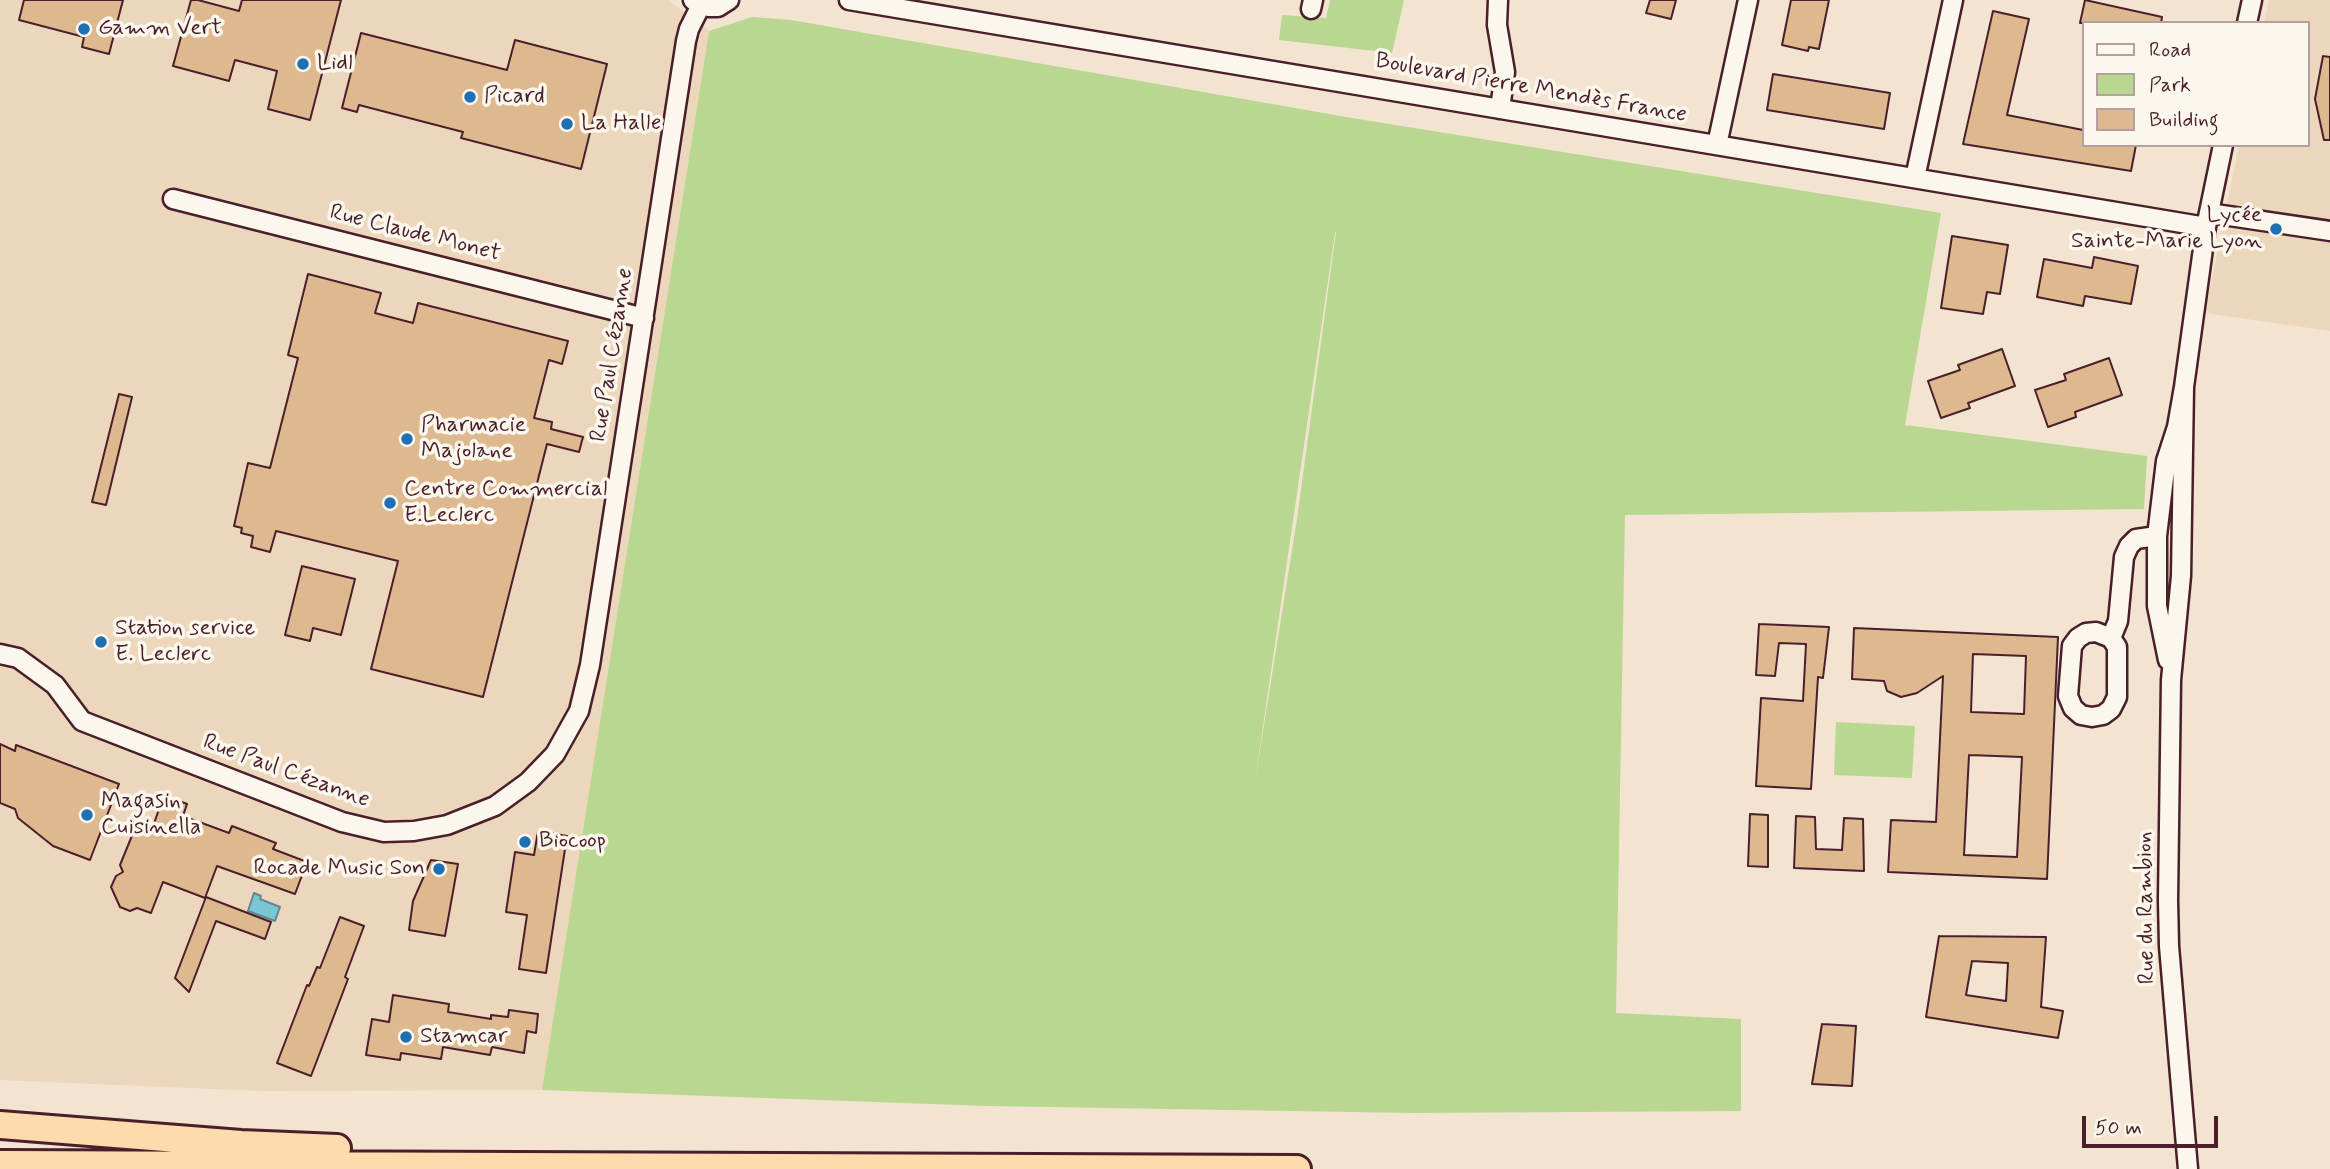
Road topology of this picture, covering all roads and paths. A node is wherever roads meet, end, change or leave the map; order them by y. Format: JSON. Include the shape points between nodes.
{"nodes":[{"id":1,"x":729,"y":0,"type":"edge"},
{"id":2,"x":849,"y":0,"type":"edge"},
{"id":3,"x":1498,"y":0,"type":"edge"},
{"id":4,"x":1748,"y":0,"type":"edge"},
{"id":5,"x":1953,"y":0,"type":"edge"},
{"id":6,"x":2252,"y":0,"type":"edge"},
{"id":7,"x":697,"y":3,"type":"edge"},
{"id":8,"x":2247,"y":21,"type":"edge"},
{"id":9,"x":1500,"y":109,"type":"junction"},
{"id":10,"x":1717,"y":145,"type":"junction"},
{"id":11,"x":2222,"y":147,"type":"edge"},
{"id":12,"x":1915,"y":178,"type":"junction"},
{"id":13,"x":173,"y":199,"type":"dead end"},
{"id":14,"x":2207,"y":220,"type":"junction"},
{"id":15,"x":2330,"y":231,"type":"edge"},
{"id":16,"x":644,"y":318,"type":"junction"},
{"id":17,"x":2184,"y":387,"type":"junction"},
{"id":18,"x":2157,"y":536,"type":"junction"},
{"id":19,"x":2111,"y":638,"type":"junction"},
{"id":20,"x":0,"y":654,"type":"edge"},
{"id":21,"x":2171,"y":680,"type":"junction"},
{"id":22,"x":0,"y":1125,"type":"edge"},
{"id":23,"x":0,"y":1164,"type":"edge"},
{"id":24,"x":398,"y":1165,"type":"junction"},
{"id":25,"x":1297,"y":1169,"type":"edge"},
{"id":26,"x":2188,"y":1169,"type":"edge"}],
"edges":[{"from":1,"to":7,"type":"street","via":[[718,7]]},
{"from":2,"to":9,"type":"street","name":"Boulevard Pierre Mendès France"},
{"from":3,"to":9,"type":"street","via":[[1505,72]]},
{"from":4,"to":10,"type":"street"},
{"from":5,"to":12,"type":"street"},
{"from":6,"to":8,"type":"street"},
{"from":7,"to":16,"type":"street","name":"Rue Paul Cézanne","via":[[686,41]]},
{"from":9,"to":10,"type":"street","name":"Boulevard Pierre Mendès France"},
{"from":10,"to":12,"type":"street","name":"Boulevard Pierre Mendès France"},
{"from":11,"to":14,"type":"street","name":"Rue du Rambion"},
{"from":12,"to":14,"type":"street","name":"Boulevard Pierre Mendès France"},
{"from":13,"to":16,"type":"street","name":"Rue Claude Monet"},
{"from":14,"to":15,"type":"street","name":"Boulevard Pierre Mendès France"},
{"from":14,"to":17,"type":"street","name":"Rue du Rambion"},
{"from":16,"to":20,"type":"street","name":"Rue Paul Cézanne","via":[[579,711],[555,754],[495,806],[447,825],[414,831],[384,832],[342,822],[82,721],[55,685],[18,658]]},
{"from":17,"to":18,"type":"street","name":"Rue du Rambion","via":[[2166,461]]},
{"from":17,"to":21,"type":"street","name":"Rue du Rambion","via":[[2180,576]]},
{"from":18,"to":19,"type":"street","via":[[2136,539],[2124,556],[2119,621]]},
{"from":18,"to":21,"type":"street","name":"Rue du Rambion","via":[[2157,606]]},
{"from":19,"to":19,"type":"street","via":[[2118,655],[2116,702],[2103,715],[2081,715],[2068,696],[2072,646],[2086,633]]},
{"from":21,"to":26,"type":"street","name":"Rue du Rambion","via":[[2168,912]]},
{"from":22,"to":24,"type":"highway","via":[[370,1149]]},
{"from":23,"to":24,"type":"highway"},
{"from":24,"to":25,"type":"highway"}]}
